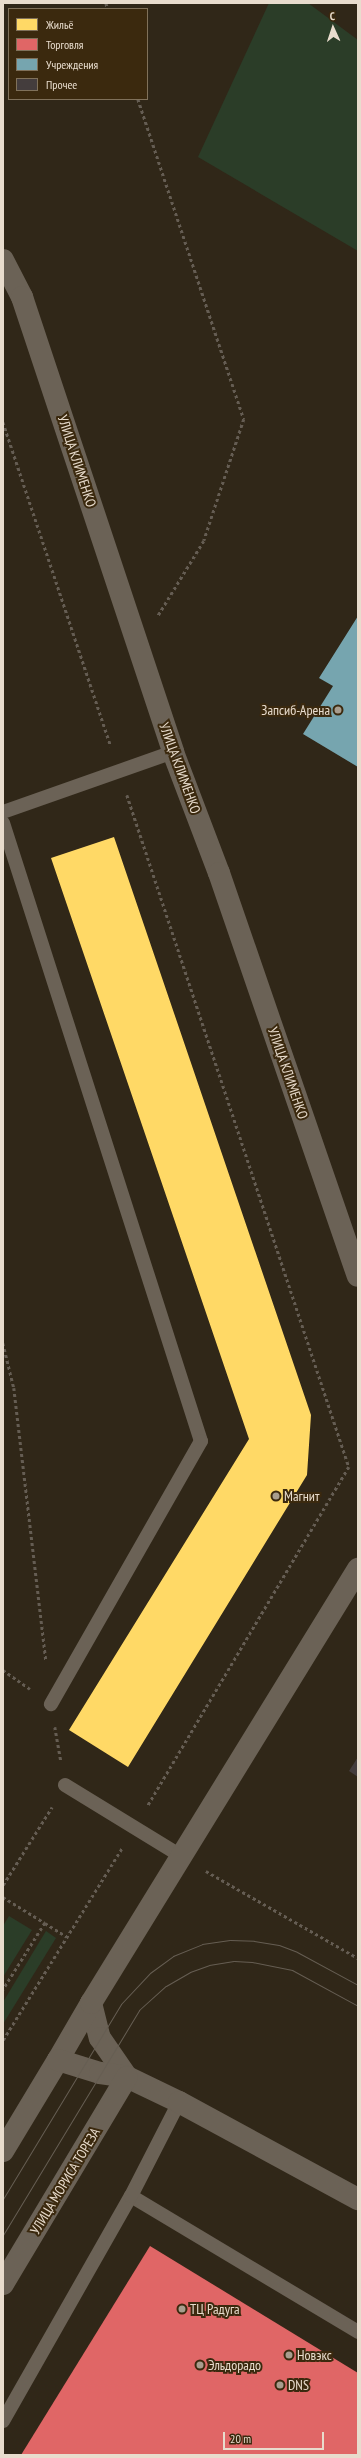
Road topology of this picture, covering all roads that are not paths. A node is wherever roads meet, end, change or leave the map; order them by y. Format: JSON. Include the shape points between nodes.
{"nodes":[{"id":1,"x":3,"y":260,"type":"edge"},
{"id":2,"x":173,"y":752,"type":"junction"},
{"id":3,"x":3,"y":812,"type":"edge"},
{"id":4,"x":3,"y":823,"type":"edge"},
{"id":5,"x":358,"y":1276,"type":"edge"},
{"id":6,"x":358,"y":1569,"type":"edge"},
{"id":7,"x":51,"y":1704,"type":"road end"},
{"id":8,"x":65,"y":1785,"type":"road end"},
{"id":9,"x":181,"y":1856,"type":"junction"},
{"id":10,"x":91,"y":2003,"type":"junction"},
{"id":11,"x":58,"y":2060,"type":"junction"},
{"id":12,"x":127,"y":2077,"type":"junction"},
{"id":13,"x":179,"y":2102,"type":"junction"},
{"id":14,"x":3,"y":2151,"type":"edge"},
{"id":15,"x":131,"y":2196,"type":"junction"},
{"id":16,"x":358,"y":2199,"type":"edge"},
{"id":17,"x":3,"y":2284,"type":"edge"},
{"id":18,"x":358,"y":2332,"type":"edge"},
{"id":19,"x":3,"y":2421,"type":"edge"}],
"edges":[{"from":1,"to":2,"type":"street","name":"УЛИЦА КЛИМЕНКО","via":[[22,297]]},
{"from":2,"to":3,"type":"lane"},
{"from":2,"to":5,"type":"street","name":"УЛИЦА КЛИМЕНКО","via":[[219,873]]},
{"from":4,"to":7,"type":"lane","via":[[201,1441]]},
{"from":6,"to":9,"type":"street"},
{"from":8,"to":9,"type":"lane"},
{"from":9,"to":10,"type":"street"},
{"from":10,"to":11,"type":"street"},
{"from":10,"to":12,"type":"street","via":[[100,2038]]},
{"from":11,"to":12,"type":"street","via":[[100,2073]]},
{"from":11,"to":14,"type":"street"},
{"from":12,"to":13,"type":"street"},
{"from":12,"to":17,"type":"street","name":"УЛИЦА МОРИСА ТОРЕЗА"},
{"from":13,"to":15,"type":"lane"},
{"from":13,"to":16,"type":"street"},
{"from":15,"to":18,"type":"lane"},
{"from":15,"to":19,"type":"lane"}]}
